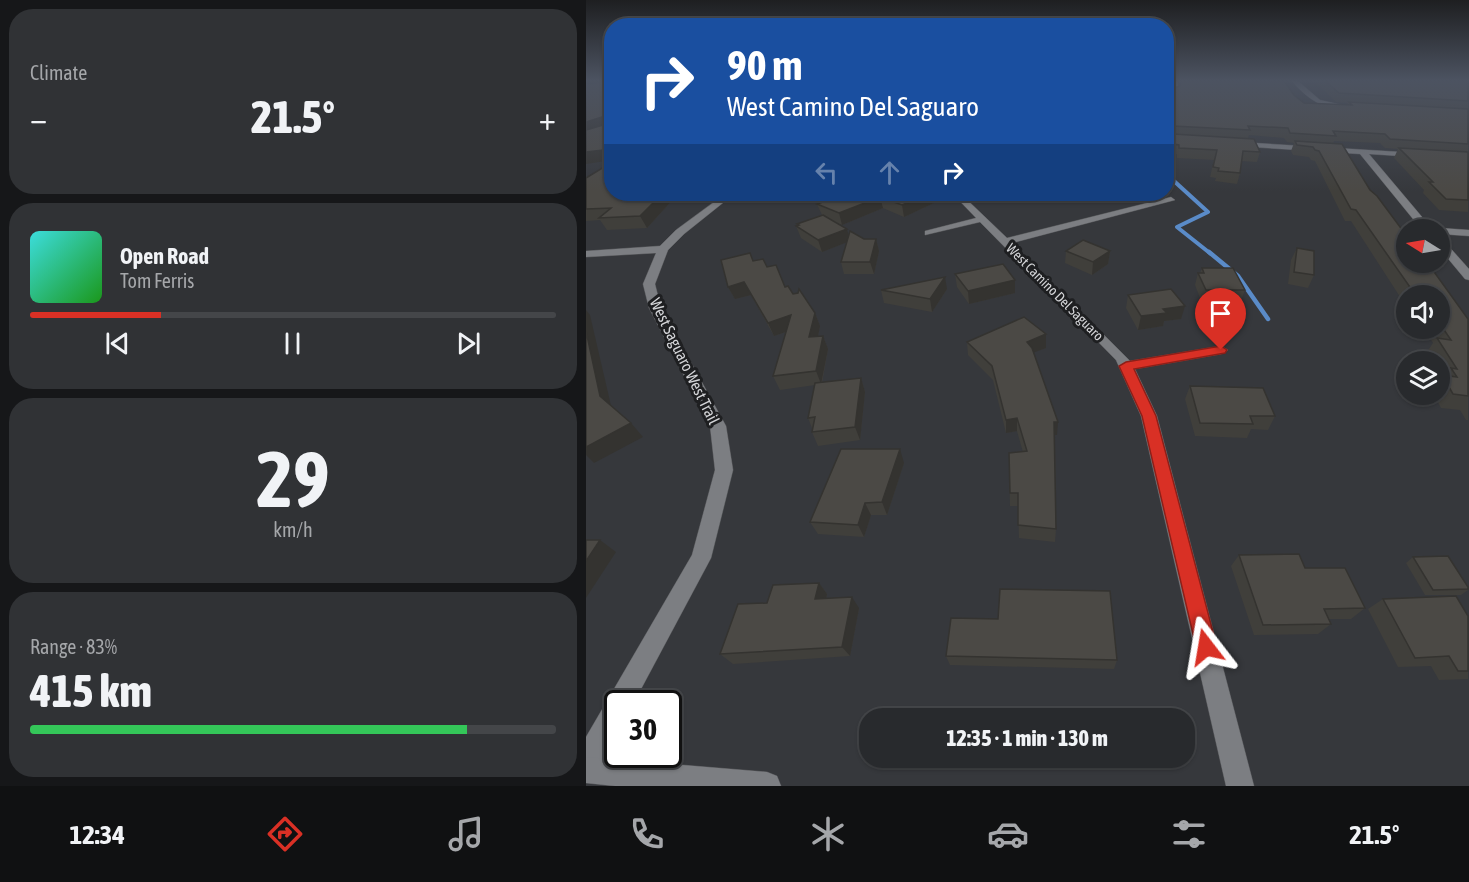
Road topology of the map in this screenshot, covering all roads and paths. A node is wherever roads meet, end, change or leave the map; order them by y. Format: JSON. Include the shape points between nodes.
{"nodes":[{"id":1,"x":1174,"y":139,"type":"edge"},
{"id":2,"x":1199,"y":141,"type":"edge"},
{"id":3,"x":1231,"y":143,"type":"edge"},
{"id":4,"x":1362,"y":152,"type":"junction"},
{"id":5,"x":1421,"y":155,"type":"edge"},
{"id":6,"x":721,"y":201,"type":"edge"},
{"id":7,"x":964,"y":201,"type":"edge"},
{"id":8,"x":1167,"y":201,"type":"edge"},
{"id":9,"x":982,"y":219,"type":"junction"},
{"id":10,"x":1419,"y":219,"type":"edge"},
{"id":11,"x":1450,"y":232,"type":"edge"},
{"id":12,"x":929,"y":233,"type":"dead end"},
{"id":13,"x":1468,"y":233,"type":"edge"},
{"id":14,"x":1005,"y":242,"type":"junction"},
{"id":15,"x":663,"y":249,"type":"junction"},
{"id":16,"x":586,"y":254,"type":"edge"},
{"id":17,"x":1450,"y":256,"type":"edge"},
{"id":18,"x":1468,"y":278,"type":"edge"},
{"id":19,"x":1221,"y":350,"type":"dead end"},
{"id":20,"x":1126,"y":366,"type":"junction"},
{"id":21,"x":626,"y":690,"type":"edge"},
{"id":22,"x":604,"y":730,"type":"edge"},
{"id":23,"x":586,"y":762,"type":"edge"},
{"id":24,"x":586,"y":770,"type":"edge"},
{"id":25,"x":767,"y":786,"type":"edge"},
{"id":26,"x":1240,"y":786,"type":"edge"}],
"edges":[{"from":1,"to":2,"type":"street"},
{"from":3,"to":4,"type":"street"},
{"from":4,"to":5,"type":"street"},
{"from":4,"to":10,"type":"street"},
{"from":6,"to":15,"type":"street","name":"West Saguaro West Trail"},
{"from":7,"to":9,"type":"street","name":"West Camino Del Saguaro"},
{"from":8,"to":14,"type":"street"},
{"from":9,"to":12,"type":"street"},
{"from":9,"to":14,"type":"street","name":"West Camino Del Saguaro"},
{"from":11,"to":13,"type":"street"},
{"from":14,"to":20,"type":"street","name":"West Camino Del Saguaro"},
{"from":15,"to":16,"type":"street"},
{"from":15,"to":21,"type":"street","name":"West Saguaro West Trail","via":[[649,284],[655,308],[718,426],[724,470],[701,558]]},
{"from":17,"to":18,"type":"street"},
{"from":19,"to":20,"type":"street"},
{"from":20,"to":26,"type":"street","name":"West Camino Del Saguaro","via":[[1149,416]]},
{"from":22,"to":23,"type":"street","name":"West Saguaro West Trail"},
{"from":24,"to":25,"type":"street"}]}
